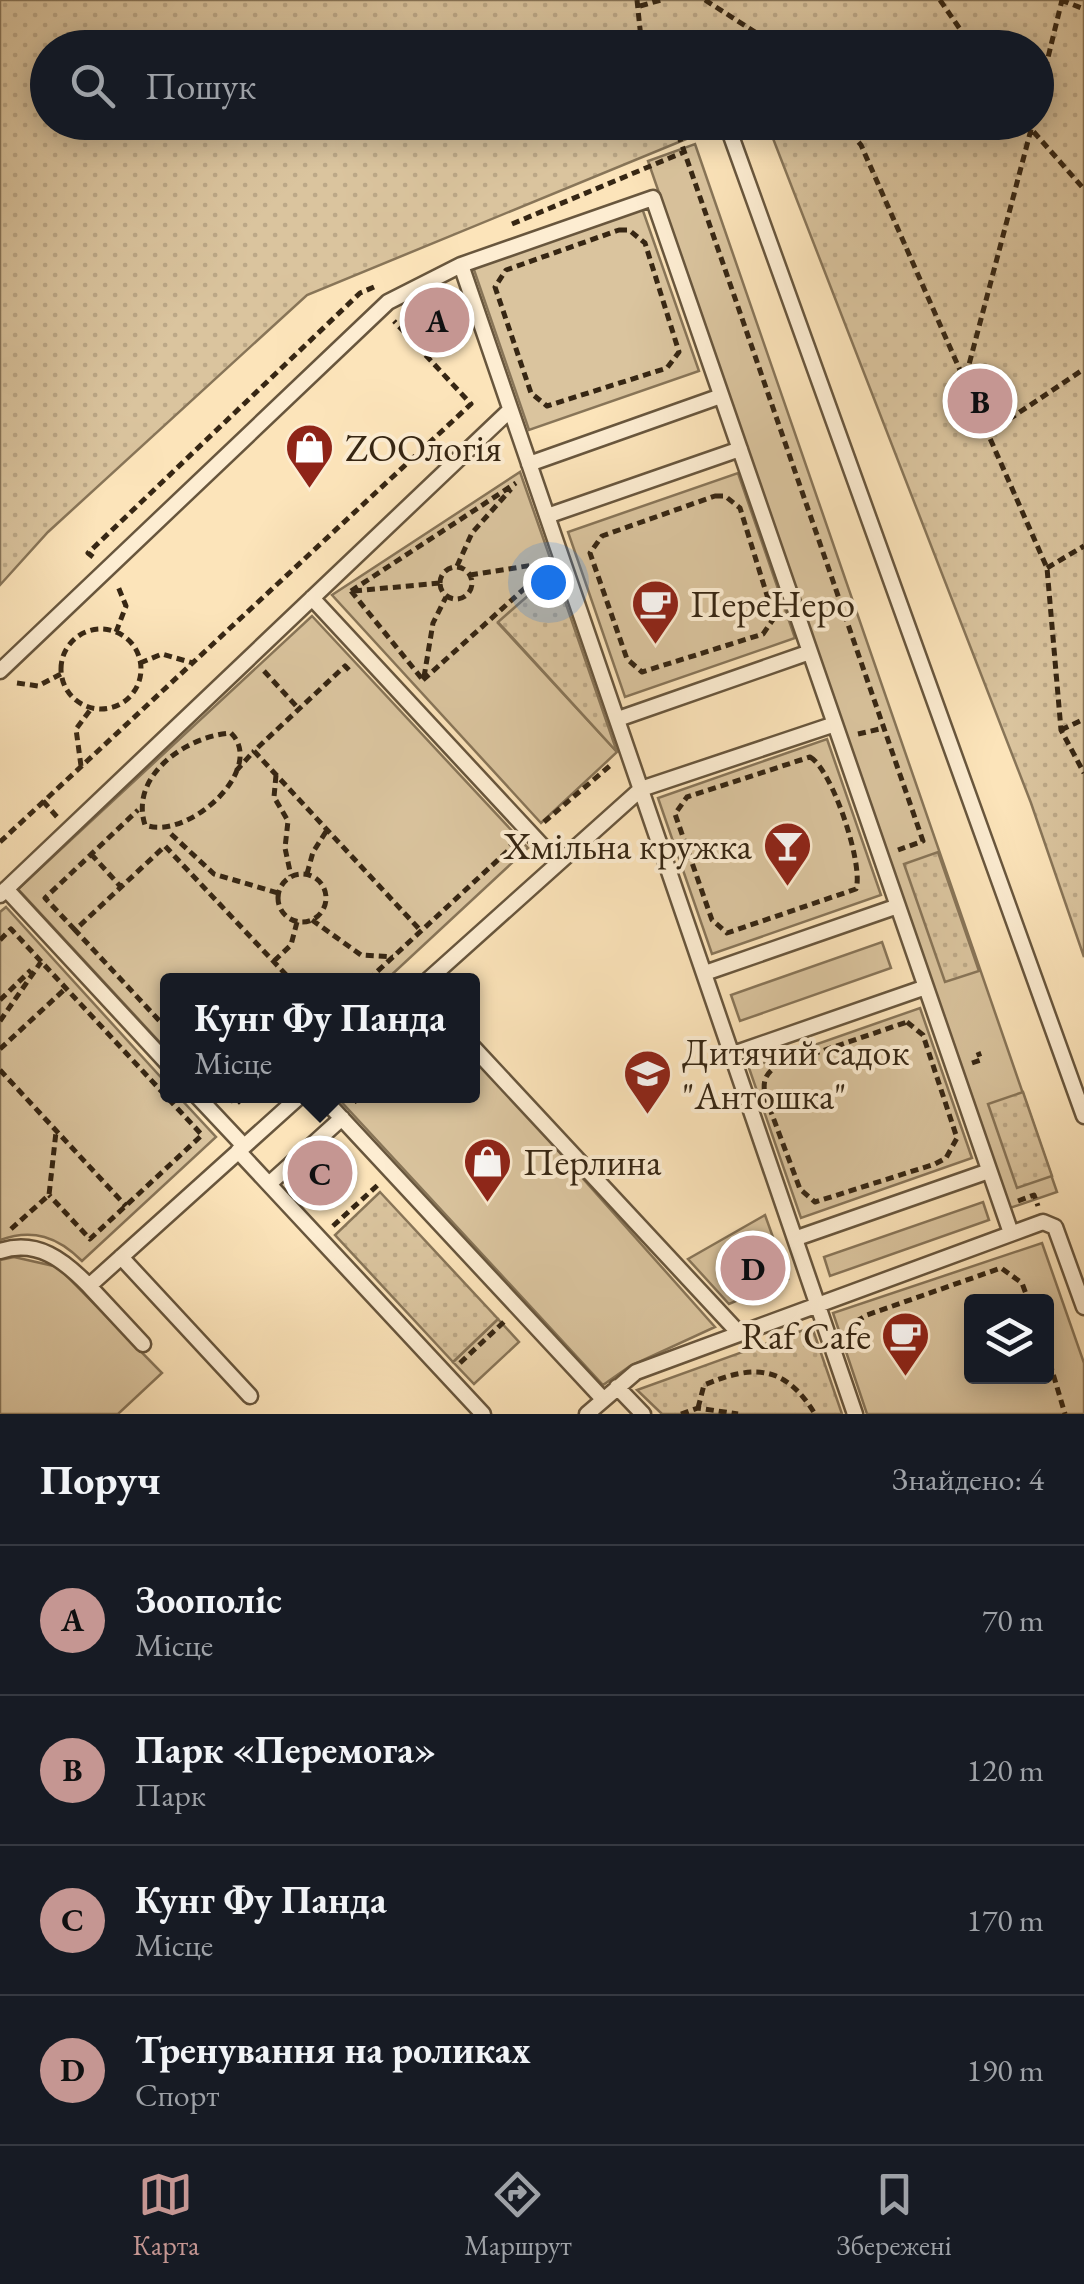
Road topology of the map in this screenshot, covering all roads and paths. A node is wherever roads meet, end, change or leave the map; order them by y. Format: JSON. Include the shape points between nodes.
{"nodes":[{"id":1,"x":661,"y":0,"type":"edge"},
{"id":2,"x":705,"y":0,"type":"edge"},
{"id":3,"x":940,"y":0,"type":"edge"},
{"id":4,"x":1062,"y":0,"type":"edge"},
{"id":5,"x":638,"y":3,"type":"edge"},
{"id":6,"x":1084,"y":9,"type":"edge"},
{"id":7,"x":640,"y":30,"type":"edge"},
{"id":8,"x":752,"y":30,"type":"edge"},
{"id":9,"x":961,"y":30,"type":"edge"},
{"id":10,"x":1054,"y":33,"type":"edge"},
{"id":11,"x":680,"y":140,"type":"edge"},
{"id":12,"x":732,"y":140,"type":"edge"},
{"id":13,"x":857,"y":140,"type":"edge"},
{"id":14,"x":1029,"y":140,"type":"edge"},
{"id":15,"x":1039,"y":140,"type":"edge"},
{"id":16,"x":1084,"y":189,"type":"edge"},
{"id":17,"x":461,"y":265,"type":"junction"},
{"id":18,"x":394,"y":321,"type":"dead end"},
{"id":19,"x":1084,"y":369,"type":"edge"},
{"id":20,"x":966,"y":377,"type":"junction"},
{"id":21,"x":722,"y":396,"type":"junction"},
{"id":22,"x":562,"y":404,"type":"joint"},
{"id":23,"x":510,"y":410,"type":"junction"},
{"id":24,"x":987,"y":434,"type":"junction"},
{"id":25,"x":740,"y":449,"type":"junction"},
{"id":26,"x":529,"y":464,"type":"junction"},
{"id":27,"x":547,"y":516,"type":"junction"},
{"id":28,"x":1084,"y":546,"type":"edge"},
{"id":29,"x":456,"y":566,"type":"junction"},
{"id":30,"x":1047,"y":568,"type":"junction"},
{"id":31,"x":470,"y":575,"type":"junction"},
{"id":32,"x":440,"y":583,"type":"junction"},
{"id":33,"x":351,"y":591,"type":"junction"},
{"id":34,"x":447,"y":596,"type":"junction"},
{"id":35,"x":312,"y":598,"type":"junction"},
{"id":36,"x":810,"y":652,"type":"junction"},
{"id":37,"x":336,"y":655,"type":"dead end"},
{"id":38,"x":276,"y":660,"type":"dead end"},
{"id":39,"x":140,"y":663,"type":"junction"},
{"id":40,"x":192,"y":663,"type":"junction"},
{"id":41,"x":345,"y":666,"type":"junction"},
{"id":42,"x":657,"y":670,"type":"joint"},
{"id":43,"x":0,"y":671,"type":"edge"},
{"id":44,"x":264,"y":671,"type":"junction"},
{"id":45,"x":60,"y":674,"type":"junction"},
{"id":46,"x":356,"y":677,"type":"dead end"},
{"id":47,"x":423,"y":680,"type":"junction"},
{"id":48,"x":14,"y":682,"type":"dead end"},
{"id":49,"x":252,"y":682,"type":"dead end"},
{"id":50,"x":90,"y":708,"type":"junction"},
{"id":51,"x":299,"y":709,"type":"junction"},
{"id":52,"x":618,"y":719,"type":"junction"},
{"id":53,"x":1084,"y":719,"type":"edge"},
{"id":54,"x":208,"y":724,"type":"dead end"},
{"id":55,"x":834,"y":724,"type":"junction"},
{"id":56,"x":1061,"y":730,"type":"junction"},
{"id":57,"x":186,"y":746,"type":"junction"},
{"id":58,"x":254,"y":751,"type":"junction"},
{"id":59,"x":621,"y":756,"type":"dead end"},
{"id":60,"x":82,"y":766,"type":"junction"},
{"id":61,"x":235,"y":773,"type":"junction"},
{"id":62,"x":1084,"y":773,"type":"edge"},
{"id":63,"x":276,"y":775,"type":"junction"},
{"id":64,"x":640,"y":789,"type":"junction"},
{"id":65,"x":140,"y":809,"type":"junction"},
{"id":66,"x":181,"y":825,"type":"junction"},
{"id":67,"x":327,"y":830,"type":"junction"},
{"id":68,"x":500,"y":832,"type":"dead end"},
{"id":69,"x":171,"y":834,"type":"junction"},
{"id":70,"x":531,"y":834,"type":"junction"},
{"id":71,"x":923,"y":841,"type":"dead end"},
{"id":72,"x":0,"y":842,"type":"edge"},
{"id":73,"x":166,"y":846,"type":"junction"},
{"id":74,"x":513,"y":846,"type":"junction"},
{"id":75,"x":91,"y":854,"type":"junction"},
{"id":76,"x":558,"y":863,"type":"junction"},
{"id":77,"x":306,"y":874,"type":"junction"},
{"id":78,"x":292,"y":876,"type":"junction"},
{"id":79,"x":121,"y":887,"type":"junction"},
{"id":80,"x":3,"y":892,"type":"edge"},
{"id":81,"x":278,"y":894,"type":"junction"},
{"id":82,"x":898,"y":906,"type":"junction"},
{"id":83,"x":312,"y":920,"type":"junction"},
{"id":84,"x":298,"y":922,"type":"junction"},
{"id":85,"x":74,"y":930,"type":"junction"},
{"id":86,"x":421,"y":931,"type":"junction"},
{"id":87,"x":742,"y":932,"type":"joint"},
{"id":88,"x":0,"y":940,"type":"edge"},
{"id":89,"x":394,"y":957,"type":"junction"},
{"id":90,"x":41,"y":962,"type":"junction"},
{"id":91,"x":274,"y":962,"type":"junction"},
{"id":92,"x":284,"y":973,"type":"edge"},
{"id":93,"x":376,"y":973,"type":"edge"},
{"id":94,"x":436,"y":973,"type":"edge"},
{"id":95,"x":705,"y":973,"type":"junction"},
{"id":96,"x":66,"y":988,"type":"junction"},
{"id":97,"x":926,"y":988,"type":"junction"},
{"id":98,"x":0,"y":1000,"type":"edge"},
{"id":99,"x":0,"y":1021,"type":"edge"},
{"id":100,"x":160,"y":1021,"type":"edge"},
{"id":101,"x":0,"y":1049,"type":"edge"},
{"id":102,"x":733,"y":1054,"type":"junction"},
{"id":103,"x":480,"y":1055,"type":"edge"},
{"id":104,"x":160,"y":1056,"type":"edge"},
{"id":105,"x":0,"y":1070,"type":"edge"},
{"id":106,"x":160,"y":1090,"type":"edge"},
{"id":107,"x":172,"y":1103,"type":"edge"},
{"id":108,"x":203,"y":1103,"type":"edge"},
{"id":109,"x":292,"y":1103,"type":"edge"},
{"id":110,"x":328,"y":1103,"type":"edge"},
{"id":111,"x":1084,"y":1116,"type":"edge"},
{"id":112,"x":342,"y":1118,"type":"junction"},
{"id":113,"x":56,"y":1130,"type":"junction"},
{"id":114,"x":241,"y":1149,"type":"junction"},
{"id":115,"x":392,"y":1171,"type":"junction"},
{"id":116,"x":989,"y":1171,"type":"junction"},
{"id":117,"x":269,"y":1184,"type":"junction"},
{"id":118,"x":49,"y":1195,"type":"junction"},
{"id":119,"x":830,"y":1201,"type":"joint"},
{"id":120,"x":126,"y":1206,"type":"junction"},
{"id":121,"x":1010,"y":1233,"type":"junction"},
{"id":122,"x":0,"y":1236,"type":"edge"},
{"id":123,"x":320,"y":1238,"type":"junction"},
{"id":124,"x":796,"y":1238,"type":"junction"},
{"id":125,"x":0,"y":1252,"type":"edge"},
{"id":126,"x":120,"y":1257,"type":"junction"},
{"id":127,"x":88,"y":1286,"type":"junction"},
{"id":128,"x":1026,"y":1294,"type":"edge"},
{"id":129,"x":819,"y":1304,"type":"junction"},
{"id":130,"x":1084,"y":1307,"type":"edge"},
{"id":131,"x":519,"y":1308,"type":"junction"},
{"id":132,"x":738,"y":1332,"type":"junction"},
{"id":133,"x":849,"y":1332,"type":"dead end"},
{"id":134,"x":144,"y":1344,"type":"dead end"},
{"id":135,"x":446,"y":1375,"type":"junction"},
{"id":136,"x":1054,"y":1377,"type":"edge"},
{"id":137,"x":617,"y":1386,"type":"junction"},
{"id":138,"x":250,"y":1396,"type":"dead end"},
{"id":139,"x":603,"y":1399,"type":"junction"},
{"id":140,"x":698,"y":1408,"type":"junction"},
{"id":141,"x":483,"y":1414,"type":"edge"},
{"id":142,"x":587,"y":1414,"type":"edge"},
{"id":143,"x":643,"y":1414,"type":"edge"},
{"id":144,"x":681,"y":1414,"type":"edge"},
{"id":145,"x":738,"y":1414,"type":"edge"},
{"id":146,"x":815,"y":1414,"type":"edge"},
{"id":147,"x":856,"y":1414,"type":"edge"},
{"id":148,"x":1065,"y":1414,"type":"edge"}],
"edges":[{"from":1,"to":5,"type":"path"},
{"from":2,"to":8,"type":"path"},
{"from":3,"to":9,"type":"path"},
{"from":4,"to":6,"type":"path"},
{"from":4,"to":10,"type":"path"},
{"from":5,"to":7,"type":"path"},
{"from":11,"to":71,"type":"path"},
{"from":12,"to":111,"type":"lane"},
{"from":13,"to":20,"type":"path"},
{"from":14,"to":20,"type":"path"},
{"from":15,"to":16,"type":"path"},
{"from":17,"to":21,"type":"lane","via":[[653,198]]},
{"from":17,"to":23,"type":"lane"},
{"from":17,"to":43,"type":"lane","via":[[388,302]]},
{"from":18,"to":40,"type":"path","via":[[471,404]]},
{"from":19,"to":24,"type":"path"},
{"from":20,"to":24,"type":"path"},
{"from":21,"to":25,"type":"lane"},
{"from":21,"to":26,"type":"lane"},
{"from":22,"to":22,"type":"path","via":[[668,368],[679,352],[645,242],[630,230],[506,270],[494,287],[532,393],[547,406]]},
{"from":23,"to":26,"type":"lane"},
{"from":23,"to":35,"type":"lane"},
{"from":24,"to":30,"type":"path"},
{"from":25,"to":27,"type":"lane"},
{"from":25,"to":36,"type":"lane"},
{"from":26,"to":27,"type":"lane"},
{"from":27,"to":52,"type":"lane"},
{"from":28,"to":30,"type":"path"},
{"from":29,"to":31,"type":"path"},
{"from":29,"to":32,"type":"path","via":[[442,573]]},
{"from":29,"to":33,"type":"path","via":[[472,532],[516,482]]},
{"from":30,"to":56,"type":"path"},
{"from":31,"to":34,"type":"path","via":[[466,595]]},
{"from":31,"to":47,"type":"path","via":[[555,562]]},
{"from":32,"to":33,"type":"path"},
{"from":32,"to":34,"type":"path"},
{"from":33,"to":47,"type":"path"},
{"from":34,"to":47,"type":"path","via":[[433,623]]},
{"from":35,"to":70,"type":"lane"},
{"from":35,"to":80,"type":"lane"},
{"from":36,"to":52,"type":"lane"},
{"from":36,"to":55,"type":"lane"},
{"from":37,"to":41,"type":"path"},
{"from":38,"to":44,"type":"path"},
{"from":39,"to":40,"type":"path","via":[[162,654]]},
{"from":39,"to":45,"type":"path","via":[[128,639],[102,629],[76,638]]},
{"from":39,"to":50,"type":"path","via":[[126,700]]},
{"from":40,"to":60,"type":"path"},
{"from":41,"to":46,"type":"path"},
{"from":41,"to":51,"type":"path"},
{"from":42,"to":42,"type":"path","via":[[763,634],[774,618],[740,508],[725,496],[602,536],[590,553],[627,659],[642,672]]},
{"from":44,"to":49,"type":"path"},
{"from":44,"to":51,"type":"path"},
{"from":45,"to":48,"type":"path","via":[[38,686]]},
{"from":45,"to":50,"type":"path","via":[[70,696]]},
{"from":50,"to":60,"type":"path","via":[[76,729]]},
{"from":51,"to":58,"type":"path"},
{"from":52,"to":64,"type":"lane"},
{"from":53,"to":56,"type":"path"},
{"from":54,"to":57,"type":"path"},
{"from":55,"to":64,"type":"lane"},
{"from":55,"to":82,"type":"lane"},
{"from":56,"to":62,"type":"path"},
{"from":57,"to":61,"type":"path","via":[[231,733],[240,752]]},
{"from":57,"to":65,"type":"path","via":[[156,772]]},
{"from":58,"to":61,"type":"path"},
{"from":58,"to":63,"type":"path"},
{"from":59,"to":70,"type":"path"},
{"from":60,"to":72,"type":"path"},
{"from":61,"to":66,"type":"path","via":[[202,814]]},
{"from":63,"to":67,"type":"path"},
{"from":63,"to":78,"type":"path","via":[[274,797],[288,821]]},
{"from":64,"to":76,"type":"lane"},
{"from":64,"to":95,"type":"lane"},
{"from":65,"to":66,"type":"path","via":[[145,825]]},
{"from":65,"to":75,"type":"path"},
{"from":66,"to":69,"type":"path"},
{"from":67,"to":77,"type":"path"},
{"from":67,"to":86,"type":"path"},
{"from":68,"to":74,"type":"path"},
{"from":69,"to":73,"type":"path"},
{"from":69,"to":81,"type":"path","via":[[214,874]]},
{"from":70,"to":74,"type":"path"},
{"from":70,"to":76,"type":"lane"},
{"from":73,"to":79,"type":"path"},
{"from":73,"to":91,"type":"path"},
{"from":74,"to":86,"type":"path"},
{"from":75,"to":79,"type":"path"},
{"from":75,"to":85,"type":"path","via":[[45,898]]},
{"from":76,"to":94,"type":"lane"},
{"from":77,"to":78,"type":"path"},
{"from":77,"to":83,"type":"path","via":[[320,881],[326,895],[324,910]]},
{"from":78,"to":81,"type":"path"},
{"from":79,"to":85,"type":"path"},
{"from":80,"to":104,"type":"lane"},
{"from":81,"to":84,"type":"path","via":[[280,908]]},
{"from":82,"to":95,"type":"lane"},
{"from":82,"to":97,"type":"lane"},
{"from":83,"to":84,"type":"path"},
{"from":83,"to":89,"type":"path","via":[[361,955]]},
{"from":84,"to":91,"type":"path","via":[[291,945]]},
{"from":85,"to":100,"type":"path"},
{"from":86,"to":89,"type":"path"},
{"from":87,"to":87,"type":"path","via":[[856,889],[860,870],[825,770],[810,757],[687,797],[675,814],[712,920],[727,933]]},
{"from":88,"to":90,"type":"path","via":[[11,930]]},
{"from":89,"to":93,"type":"path"},
{"from":90,"to":96,"type":"path"},
{"from":90,"to":98,"type":"path"},
{"from":90,"to":99,"type":"path"},
{"from":91,"to":92,"type":"path"},
{"from":95,"to":102,"type":"lane"},
{"from":96,"to":101,"type":"path"},
{"from":96,"to":106,"type":"path"},
{"from":97,"to":102,"type":"lane"},
{"from":97,"to":116,"type":"lane"},
{"from":102,"to":124,"type":"lane"},
{"from":103,"to":132,"type":"lane"},
{"from":105,"to":113,"type":"path"},
{"from":107,"to":120,"type":"path","via":[[202,1135]]},
{"from":108,"to":114,"type":"lane"},
{"from":109,"to":114,"type":"lane"},
{"from":110,"to":112,"type":"lane"},
{"from":112,"to":115,"type":"lane"},
{"from":112,"to":117,"type":"lane"},
{"from":113,"to":118,"type":"path"},
{"from":113,"to":120,"type":"path"},
{"from":114,"to":117,"type":"lane"},
{"from":114,"to":126,"type":"lane"},
{"from":115,"to":123,"type":"path"},
{"from":115,"to":131,"type":"lane"},
{"from":116,"to":121,"type":"lane"},
{"from":116,"to":124,"type":"lane"},
{"from":117,"to":123,"type":"lane"},
{"from":118,"to":120,"type":"path","via":[[90,1239]]},
{"from":118,"to":122,"type":"path"},
{"from":119,"to":119,"type":"path","via":[[936,1164],[954,1146],[957,1138],[923,1036],[907,1022],[775,1066],[763,1084],[800,1189],[815,1202]]},
{"from":121,"to":129,"type":"lane"},
{"from":121,"to":130,"type":"lane","via":[[1043,1222],[1055,1227]]},
{"from":123,"to":135,"type":"lane"},
{"from":124,"to":129,"type":"lane"},
{"from":125,"to":127,"type":"lane","via":[[15,1246],[44,1251],[61,1258]]},
{"from":126,"to":127,"type":"lane"},
{"from":126,"to":138,"type":"lane"},
{"from":127,"to":134,"type":"lane"},
{"from":128,"to":133,"type":"path","via":[[1001,1268],[867,1315]]},
{"from":129,"to":132,"type":"lane"},
{"from":129,"to":147,"type":"lane"},
{"from":131,"to":135,"type":"path"},
{"from":131,"to":139,"type":"lane"},
{"from":132,"to":137,"type":"lane","via":[[636,1372]]},
{"from":135,"to":141,"type":"lane"},
{"from":136,"to":148,"type":"path"},
{"from":137,"to":139,"type":"lane"},
{"from":137,"to":143,"type":"lane"},
{"from":139,"to":142,"type":"lane"},
{"from":140,"to":144,"type":"path"},
{"from":140,"to":145,"type":"path"},
{"from":140,"to":146,"type":"path","via":[[704,1384],[737,1371],[776,1374],[801,1390]]}]}
